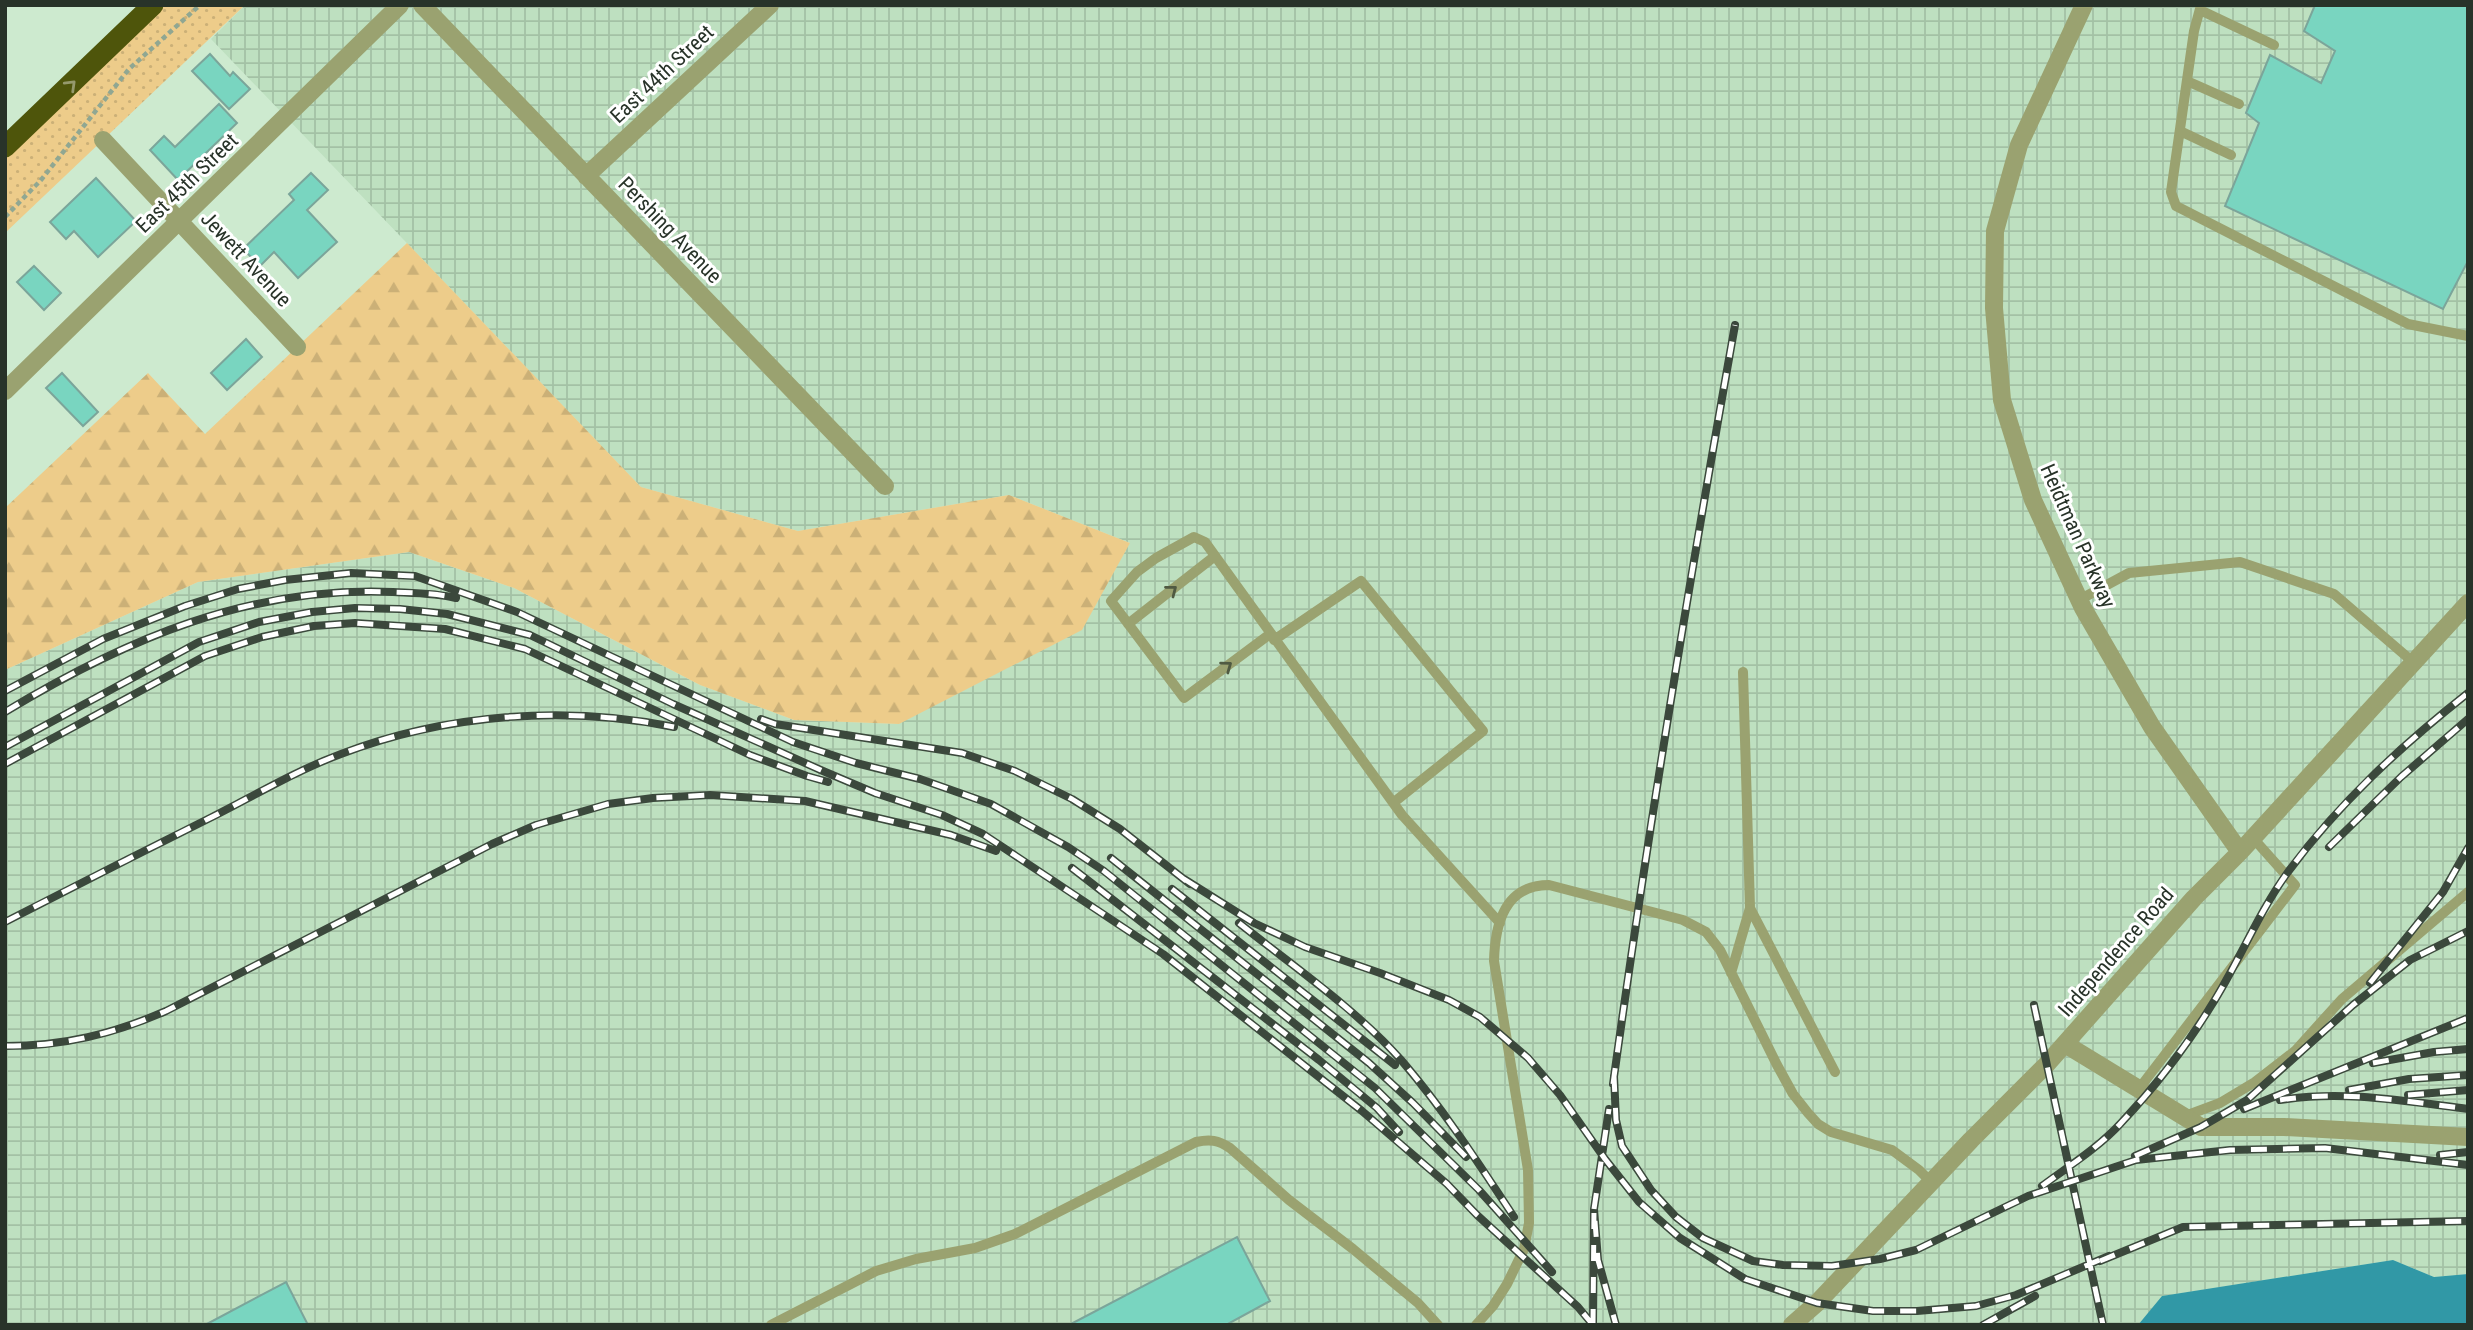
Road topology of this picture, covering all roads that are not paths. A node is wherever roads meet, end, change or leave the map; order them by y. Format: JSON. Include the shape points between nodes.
{"nodes":[{"id":1,"x":153,"y":5,"type":"edge"},
{"id":2,"x":400,"y":5,"type":"edge"},
{"id":3,"x":422,"y":5,"type":"edge"},
{"id":4,"x":769,"y":5,"type":"edge"},
{"id":5,"x":2084,"y":5,"type":"edge"},
{"id":6,"x":2200,"y":8,"type":"edge"},
{"id":7,"x":2274,"y":46,"type":"dead end"},
{"id":8,"x":2187,"y":81,"type":"junction"},
{"id":9,"x":2239,"y":104,"type":"dead end"},
{"id":10,"x":2180,"y":131,"type":"junction"},
{"id":11,"x":103,"y":140,"type":"dead end"},
{"id":12,"x":5,"y":148,"type":"edge"},
{"id":13,"x":2231,"y":155,"type":"dead end"},
{"id":14,"x":586,"y":176,"type":"junction"},
{"id":15,"x":180,"y":222,"type":"junction"},
{"id":16,"x":2468,"y":336,"type":"edge"},
{"id":17,"x":298,"y":347,"type":"dead end"},
{"id":18,"x":5,"y":391,"type":"edge"},
{"id":19,"x":885,"y":486,"type":"dead end"},
{"id":20,"x":1215,"y":556,"type":"junction"},
{"id":21,"x":2080,"y":600,"type":"junction"},
{"id":22,"x":2468,"y":603,"type":"edge"},
{"id":23,"x":1128,"y":624,"type":"junction"},
{"id":24,"x":1272,"y":637,"type":"junction"},
{"id":25,"x":2413,"y":662,"type":"junction"},
{"id":26,"x":1743,"y":673,"type":"dead end"},
{"id":27,"x":1393,"y":803,"type":"junction"},
{"id":28,"x":2253,"y":838,"type":"junction"},
{"id":29,"x":2240,"y":852,"type":"junction"},
{"id":30,"x":2468,"y":892,"type":"edge"},
{"id":31,"x":1750,"y":908,"type":"junction"},
{"id":32,"x":1500,"y":923,"type":"junction"},
{"id":33,"x":1731,"y":973,"type":"junction"},
{"id":34,"x":2065,"y":1044,"type":"junction"},
{"id":35,"x":1835,"y":1072,"type":"dead end"},
{"id":36,"x":2138,"y":1090,"type":"junction"},
{"id":37,"x":2185,"y":1116,"type":"junction"},
{"id":38,"x":2468,"y":1137,"type":"edge"},
{"id":39,"x":1931,"y":1182,"type":"junction"},
{"id":40,"x":771,"y":1325,"type":"edge"},
{"id":41,"x":1438,"y":1325,"type":"edge"},
{"id":42,"x":1476,"y":1325,"type":"edge"},
{"id":43,"x":1792,"y":1325,"type":"edge"}],
"edges":[{"from":12,"to":1,"type":"highway","one_way":true},
{"from":2,"to":15,"type":"street","name":"East 45th Street"},
{"from":3,"to":14,"type":"street","name":"Pershing Avenue"},
{"from":4,"to":14,"type":"street","name":"East 44th Street"},
{"from":5,"to":21,"type":"street","name":"Heidtman Parkway","via":[[2019,145],[1995,231],[1994,308],[2002,400],[2033,500]]},
{"from":6,"to":7,"type":"lane"},
{"from":6,"to":8,"type":"lane"},
{"from":8,"to":9,"type":"lane"},
{"from":8,"to":10,"type":"lane"},
{"from":10,"to":13,"type":"lane"},
{"from":10,"to":16,"type":"lane","via":[[2171,192],[2176,206],[2408,324]]},
{"from":11,"to":15,"type":"street","name":"Jewett Avenue"},
{"from":14,"to":19,"type":"street","name":"Pershing Avenue"},
{"from":15,"to":17,"type":"street","name":"Jewett Avenue"},
{"from":15,"to":18,"type":"street","name":"East 45th Street"},
{"from":23,"to":20,"type":"lane","one_way":true},
{"from":20,"to":23,"type":"lane","via":[[1205,542],[1194,537],[1137,572],[1111,601]]},
{"from":20,"to":24,"type":"lane"},
{"from":21,"to":25,"type":"lane","via":[[2129,573],[2239,562],[2333,594]]},
{"from":21,"to":29,"type":"street","name":"Heidtman Parkway","via":[[2152,727]]},
{"from":22,"to":25,"type":"street","name":"Independence Road"},
{"from":23,"to":24,"type":"lane","one_way":true,"via":[[1184,698]]},
{"from":24,"to":27,"type":"lane"},
{"from":24,"to":27,"type":"lane","via":[[1361,581],[1483,731]]},
{"from":25,"to":28,"type":"street","name":"Independence Road"},
{"from":26,"to":31,"type":"lane"},
{"from":27,"to":32,"type":"lane"},
{"from":28,"to":29,"type":"street","name":"Independence Road"},
{"from":28,"to":36,"type":"lane","via":[[2295,885]]},
{"from":29,"to":34,"type":"street","name":"Independence Road"},
{"from":30,"to":37,"type":"lane","via":[[2342,999],[2295,1051],[2220,1103]]},
{"from":31,"to":33,"type":"lane"},
{"from":31,"to":35,"type":"lane"},
{"from":32,"to":33,"type":"lane","via":[[1515,896],[1534,885],[1549,885],[1696,926],[1714,940]]},
{"from":32,"to":42,"type":"lane","via":[[1495,942],[1496,982],[1528,1170],[1529,1223],[1524,1249],[1507,1284]]},
{"from":33,"to":39,"type":"lane","via":[[1793,1094],[1818,1124],[1892,1150]]},
{"from":34,"to":36,"type":"street"},
{"from":34,"to":39,"type":"street","name":"Independence Road"},
{"from":36,"to":37,"type":"street"},
{"from":37,"to":38,"type":"street","via":[[2201,1127]]},
{"from":39,"to":43,"type":"street","name":"Independence Road"},
{"from":40,"to":41,"type":"lane","via":[[876,1271],[1015,1234],[1208,1139],[1230,1147],[1418,1303]]}]}
